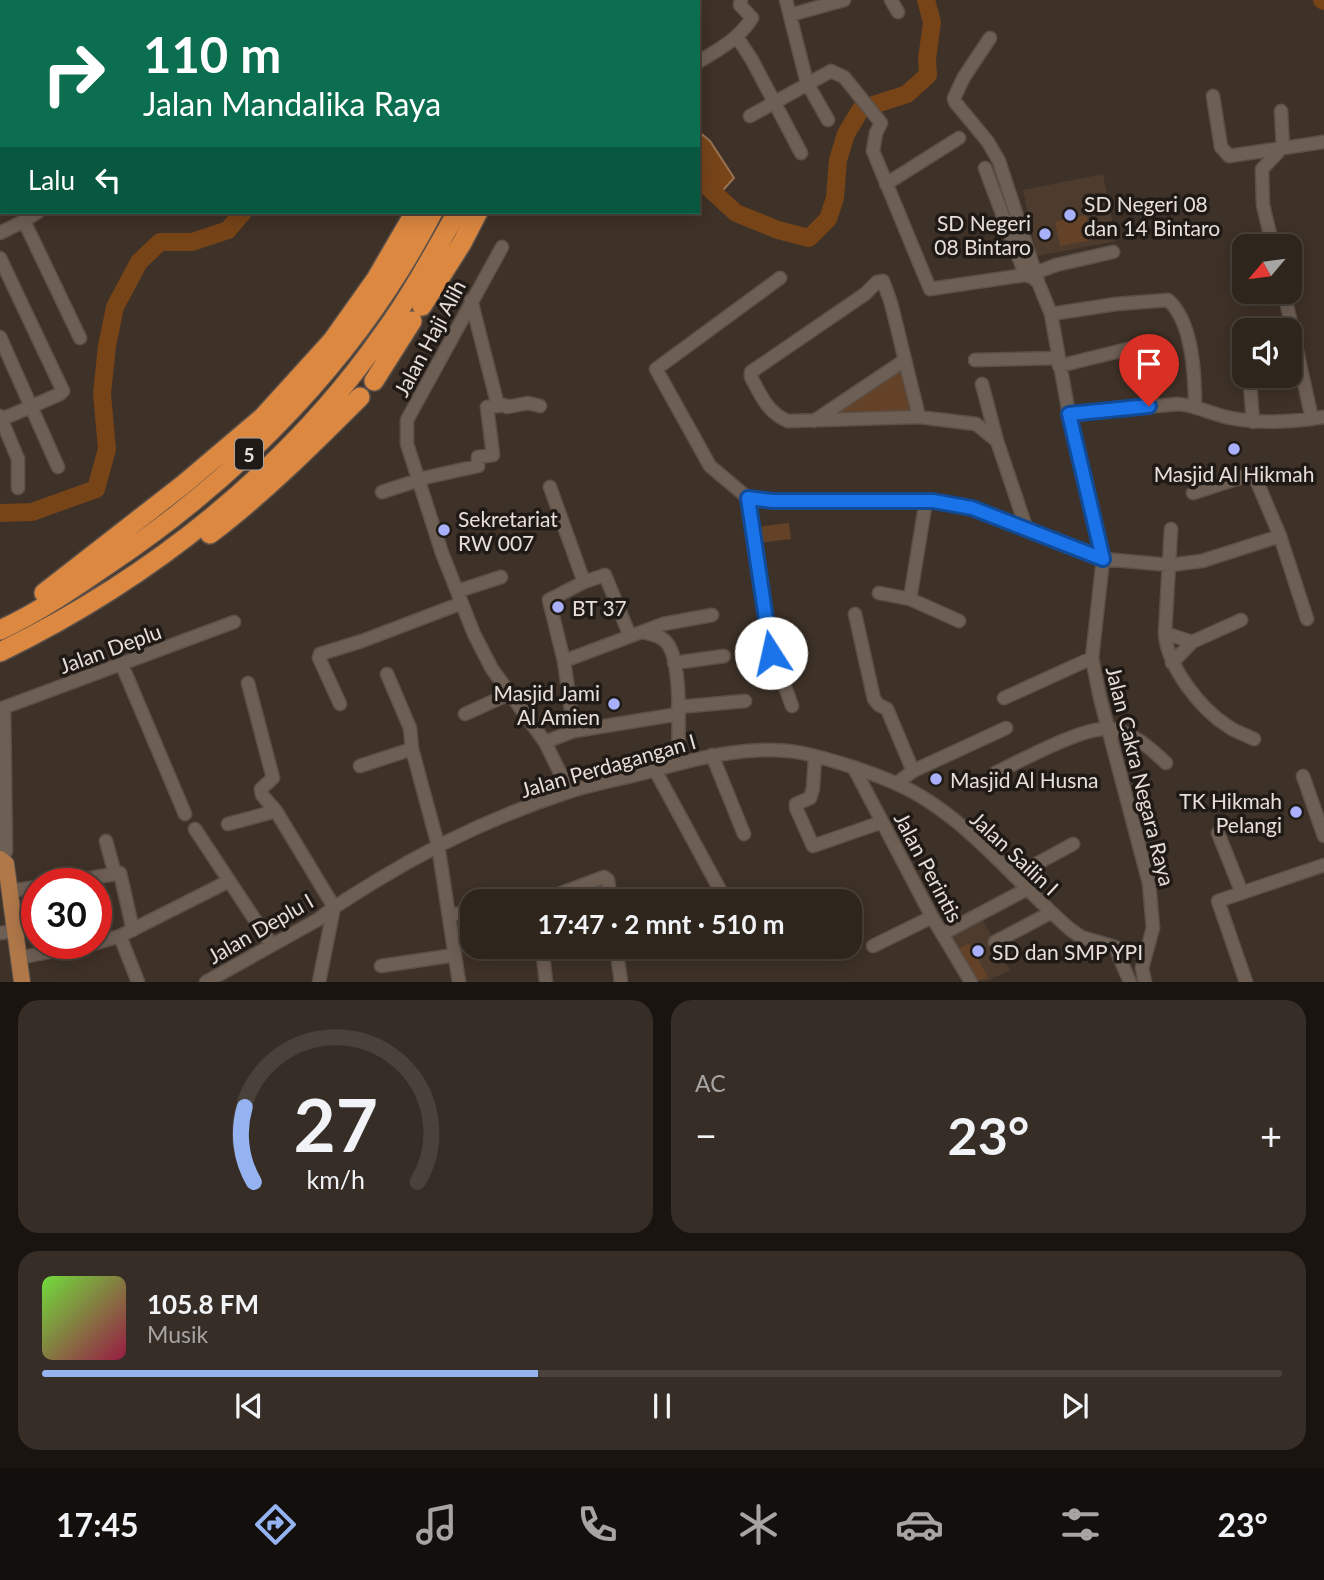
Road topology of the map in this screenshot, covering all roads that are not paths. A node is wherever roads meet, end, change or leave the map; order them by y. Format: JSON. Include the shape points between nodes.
{"nodes":[{"id":1,"x":741,"y":0,"type":"edge"},
{"id":2,"x":786,"y":0,"type":"edge"},
{"id":3,"x":844,"y":0,"type":"edge"},
{"id":4,"x":790,"y":15,"type":"junction"},
{"id":5,"x":737,"y":37,"type":"junction"},
{"id":6,"x":990,"y":38,"type":"dead end"},
{"id":7,"x":700,"y":61,"type":"edge"},
{"id":8,"x":807,"y":83,"type":"junction"},
{"id":9,"x":1213,"y":96,"type":"dead end"},
{"id":10,"x":773,"y":102,"type":"junction"},
{"id":11,"x":1281,"y":111,"type":"dead end"},
{"id":12,"x":750,"y":116,"type":"dead end"},
{"id":13,"x":828,"y":120,"type":"dead end"},
{"id":14,"x":959,"y":138,"type":"dead end"},
{"id":15,"x":1324,"y":142,"type":"edge"},
{"id":16,"x":1283,"y":147,"type":"junction"},
{"id":17,"x":801,"y":153,"type":"dead end"},
{"id":18,"x":985,"y":168,"type":"dead end"},
{"id":19,"x":886,"y":184,"type":"junction"},
{"id":20,"x":35,"y":214,"type":"edge"},
{"id":21,"x":414,"y":214,"type":"edge"},
{"id":22,"x":432,"y":214,"type":"edge"},
{"id":23,"x":456,"y":214,"type":"edge"},
{"id":24,"x":477,"y":214,"type":"edge"},
{"id":25,"x":24,"y":222,"type":"junction"},
{"id":26,"x":0,"y":233,"type":"edge"},
{"id":27,"x":1270,"y":234,"type":"edge"},
{"id":28,"x":502,"y":247,"type":"dead end"},
{"id":29,"x":1113,"y":252,"type":"dead end"},
{"id":30,"x":0,"y":258,"type":"edge"},
{"id":31,"x":1033,"y":277,"type":"junction"},
{"id":32,"x":780,"y":278,"type":"dead end"},
{"id":33,"x":471,"y":300,"type":"junction"},
{"id":34,"x":1287,"y":304,"type":"edge"},
{"id":35,"x":1051,"y":314,"type":"junction"},
{"id":36,"x":0,"y":337,"type":"edge"},
{"id":37,"x":80,"y":338,"type":"dead end"},
{"id":38,"x":1144,"y":345,"type":"dead end"},
{"id":39,"x":905,"y":360,"type":"junction"},
{"id":40,"x":975,"y":360,"type":"dead end"},
{"id":41,"x":1058,"y":362,"type":"junction"},
{"id":42,"x":1143,"y":366,"type":"dead end"},
{"id":43,"x":374,"y":381,"type":"dead end"},
{"id":44,"x":982,"y":384,"type":"dead end"},
{"id":45,"x":1250,"y":388,"type":"edge"},
{"id":46,"x":360,"y":397,"type":"dead end"},
{"id":47,"x":31,"y":405,"type":"junction"},
{"id":48,"x":498,"y":406,"type":"junction"},
{"id":49,"x":540,"y":406,"type":"dead end"},
{"id":50,"x":1149,"y":406,"type":"junction"},
{"id":51,"x":1195,"y":407,"type":"junction"},
{"id":52,"x":990,"y":413,"type":"junction"},
{"id":53,"x":1069,"y":414,"type":"junction"},
{"id":54,"x":919,"y":417,"type":"junction"},
{"id":55,"x":1,"y":418,"type":"edge"},
{"id":56,"x":1318,"y":418,"type":"edge"},
{"id":57,"x":814,"y":421,"type":"junction"},
{"id":58,"x":1253,"y":422,"type":"junction"},
{"id":59,"x":976,"y":424,"type":"junction"},
{"id":60,"x":998,"y":441,"type":"junction"},
{"id":61,"x":58,"y":467,"type":"dead end"},
{"id":62,"x":419,"y":480,"type":"junction"},
{"id":63,"x":551,"y":486,"type":"dead end"},
{"id":64,"x":18,"y":488,"type":"dead end"},
{"id":65,"x":382,"y":492,"type":"dead end"},
{"id":66,"x":1193,"y":493,"type":"dead end"},
{"id":67,"x":748,"y":498,"type":"junction"},
{"id":68,"x":1016,"y":498,"type":"junction"},
{"id":69,"x":926,"y":500,"type":"junction"},
{"id":70,"x":1002,"y":519,"type":"junction"},
{"id":71,"x":1026,"y":527,"type":"junction"},
{"id":72,"x":1171,"y":529,"type":"dead end"},
{"id":73,"x":1280,"y":536,"type":"junction"},
{"id":74,"x":1103,"y":559,"type":"junction"},
{"id":75,"x":1170,"y":565,"type":"junction"},
{"id":76,"x":501,"y":577,"type":"dead end"},
{"id":77,"x":584,"y":582,"type":"junction"},
{"id":78,"x":879,"y":593,"type":"dead end"},
{"id":79,"x":460,"y":597,"type":"junction"},
{"id":80,"x":910,"y":599,"type":"junction"},
{"id":81,"x":855,"y":614,"type":"dead end"},
{"id":82,"x":712,"y":615,"type":"dead end"},
{"id":83,"x":1307,"y":618,"type":"dead end"},
{"id":84,"x":1241,"y":620,"type":"dead end"},
{"id":85,"x":959,"y":621,"type":"dead end"},
{"id":86,"x":234,"y":622,"type":"dead end"},
{"id":87,"x":0,"y":624,"type":"edge"},
{"id":88,"x":0,"y":630,"type":"edge"},
{"id":89,"x":1165,"y":633,"type":"junction"},
{"id":90,"x":37,"y":634,"type":"junction"},
{"id":91,"x":636,"y":634,"type":"junction"},
{"id":92,"x":1192,"y":642,"type":"junction"},
{"id":93,"x":0,"y":652,"type":"edge"},
{"id":94,"x":723,"y":656,"type":"dead end"},
{"id":95,"x":1093,"y":657,"type":"junction"},
{"id":96,"x":564,"y":661,"type":"junction"},
{"id":97,"x":674,"y":663,"type":"junction"},
{"id":98,"x":1172,"y":663,"type":"junction"},
{"id":99,"x":122,"y":665,"type":"junction"},
{"id":100,"x":387,"y":674,"type":"dead end"},
{"id":101,"x":248,"y":683,"type":"dead end"},
{"id":102,"x":511,"y":693,"type":"junction"},
{"id":103,"x":1004,"y":698,"type":"dead end"},
{"id":104,"x":745,"y":701,"type":"dead end"},
{"id":105,"x":340,"y":704,"type":"dead end"},
{"id":106,"x":792,"y":706,"type":"dead end"},
{"id":107,"x":2,"y":708,"type":"edge"},
{"id":108,"x":678,"y":711,"type":"junction"},
{"id":109,"x":465,"y":714,"type":"dead end"},
{"id":110,"x":1006,"y":728,"type":"dead end"},
{"id":111,"x":1109,"y":728,"type":"junction"},
{"id":112,"x":574,"y":731,"type":"junction"},
{"id":113,"x":1254,"y":739,"type":"dead end"},
{"id":114,"x":545,"y":742,"type":"junction"},
{"id":115,"x":412,"y":749,"type":"junction"},
{"id":116,"x":712,"y":755,"type":"junction"},
{"id":117,"x":815,"y":757,"type":"junction"},
{"id":118,"x":678,"y":763,"type":"junction"},
{"id":119,"x":1166,"y":763,"type":"dead end"},
{"id":120,"x":360,"y":766,"type":"dead end"},
{"id":121,"x":855,"y":769,"type":"junction"},
{"id":122,"x":655,"y":770,"type":"junction"},
{"id":123,"x":913,"y":771,"type":"junction"},
{"id":124,"x":995,"y":773,"type":"dead end"},
{"id":125,"x":1303,"y":776,"type":"dead end"},
{"id":126,"x":897,"y":783,"type":"junction"},
{"id":127,"x":569,"y":791,"type":"junction"},
{"id":128,"x":276,"y":811,"type":"junction"},
{"id":129,"x":185,"y":814,"type":"dead end"},
{"id":130,"x":882,"y":822,"type":"junction"},
{"id":131,"x":228,"y":824,"type":"dead end"},
{"id":132,"x":195,"y":830,"type":"dead end"},
{"id":133,"x":1218,"y":833,"type":"dead end"},
{"id":134,"x":744,"y":835,"type":"dead end"},
{"id":135,"x":1324,"y":836,"type":"edge"},
{"id":136,"x":106,"y":841,"type":"dead end"},
{"id":137,"x":1073,"y":844,"type":"dead end"},
{"id":138,"x":438,"y":845,"type":"junction"},
{"id":139,"x":2,"y":863,"type":"edge"},
{"id":140,"x":1324,"y":865,"type":"edge"},
{"id":141,"x":112,"y":874,"type":"edge"},
{"id":142,"x":115,"y":874,"type":"junction"},
{"id":143,"x":1014,"y":876,"type":"junction"},
{"id":144,"x":229,"y":881,"type":"junction"},
{"id":145,"x":21,"y":889,"type":"edge"},
{"id":146,"x":572,"y":889,"type":"edge"},
{"id":147,"x":609,"y":889,"type":"edge"},
{"id":148,"x":719,"y":889,"type":"edge"},
{"id":149,"x":1027,"y":889,"type":"junction"},
{"id":150,"x":9,"y":891,"type":"junction"},
{"id":151,"x":1242,"y":893,"type":"junction"},
{"id":152,"x":334,"y":907,"type":"junction"},
{"id":153,"x":1050,"y":913,"type":"junction"},
{"id":154,"x":460,"y":914,"type":"edge"},
{"id":155,"x":449,"y":915,"type":"junction"},
{"id":156,"x":932,"y":917,"type":"junction"},
{"id":157,"x":133,"y":930,"type":"junction"},
{"id":158,"x":7,"y":932,"type":"edge"},
{"id":159,"x":942,"y":934,"type":"junction"},
{"id":160,"x":120,"y":936,"type":"junction"},
{"id":161,"x":112,"y":938,"type":"edge"},
{"id":162,"x":995,"y":942,"type":"dead end"},
{"id":163,"x":271,"y":944,"type":"junction"},
{"id":164,"x":873,"y":946,"type":"dead end"},
{"id":165,"x":456,"y":956,"type":"junction"},
{"id":166,"x":21,"y":957,"type":"edge"},
{"id":167,"x":18,"y":958,"type":"junction"},
{"id":168,"x":543,"y":959,"type":"edge"},
{"id":169,"x":618,"y":959,"type":"edge"},
{"id":170,"x":381,"y":966,"type":"dead end"},
{"id":171,"x":22,"y":982,"type":"edge"},
{"id":172,"x":138,"y":982,"type":"edge"},
{"id":173,"x":206,"y":982,"type":"edge"},
{"id":174,"x":319,"y":982,"type":"edge"},
{"id":175,"x":459,"y":982,"type":"edge"},
{"id":176,"x":546,"y":982,"type":"edge"},
{"id":177,"x":621,"y":982,"type":"edge"},
{"id":178,"x":971,"y":982,"type":"edge"},
{"id":179,"x":1130,"y":982,"type":"edge"},
{"id":180,"x":1145,"y":982,"type":"edge"},
{"id":181,"x":1246,"y":982,"type":"edge"}],
"edges":[{"from":1,"to":5,"type":"street","via":[[752,19]]},
{"from":2,"to":4,"type":"street"},
{"from":3,"to":4,"type":"street"},
{"from":4,"to":8,"type":"street"},
{"from":5,"to":7,"type":"street"},
{"from":5,"to":10,"type":"street"},
{"from":6,"to":31,"type":"street","via":[[954,98],[999,161]]},
{"from":8,"to":10,"type":"street"},
{"from":8,"to":13,"type":"street"},
{"from":8,"to":19,"type":"street","via":[[831,71],[844,77],[881,123],[872,149]]},
{"from":9,"to":16,"type":"street","via":[[1221,147],[1227,156]]},
{"from":10,"to":12,"type":"street"},
{"from":10,"to":17,"type":"street"},
{"from":11,"to":16,"type":"street"},
{"from":14,"to":19,"type":"street"},
{"from":15,"to":16,"type":"street"},
{"from":16,"to":27,"type":"street","via":[[1262,169]]},
{"from":18,"to":31,"type":"street"},
{"from":19,"to":31,"type":"street","via":[[930,289]]},
{"from":20,"to":25,"type":"street"},
{"from":21,"to":87,"type":"highway","via":[[376,279],[331,341],[264,416],[65,578]]},
{"from":22,"to":88,"type":"highway","number":"5","via":[[367,322],[226,476],[142,543],[61,597]]},
{"from":23,"to":90,"type":"highway","number":"5","via":[[382,335],[295,440],[237,496],[153,562]]},
{"from":24,"to":43,"type":"highway"},
{"from":25,"to":26,"type":"street"},
{"from":25,"to":37,"type":"street"},
{"from":28,"to":33,"type":"street","name":"Jalan Haji Alih"},
{"from":29,"to":31,"type":"street","via":[[1056,265]]},
{"from":30,"to":47,"type":"street","via":[[63,391]]},
{"from":31,"to":35,"type":"street","name":"Jalan Cakra Negara Raya"},
{"from":32,"to":67,"type":"street","via":[[656,369],[705,459]]},
{"from":33,"to":48,"type":"street"},
{"from":33,"to":62,"type":"street","name":"Jalan Haji Alih","via":[[407,420],[407,443]]},
{"from":34,"to":56,"type":"street"},
{"from":35,"to":41,"type":"street","name":"Jalan Cakra Negara Raya"},
{"from":35,"to":51,"type":"street","via":[[1168,300],[1179,313],[1192,357]]},
{"from":36,"to":47,"type":"street"},
{"from":38,"to":41,"type":"street"},
{"from":39,"to":54,"type":"street"},
{"from":39,"to":57,"type":"street"},
{"from":39,"to":57,"type":"street","via":[[891,303],[883,281],[877,282],[751,372],[773,414],[788,421]]},
{"from":40,"to":41,"type":"street"},
{"from":41,"to":53,"type":"street","name":"Jalan Cakra Negara Raya"},
{"from":42,"to":50,"type":"street"},
{"from":44,"to":52,"type":"street"},
{"from":45,"to":58,"type":"street"},
{"from":46,"to":90,"type":"highway","via":[[242,510],[185,553],[97,610]]},
{"from":47,"to":55,"type":"street"},
{"from":47,"to":61,"type":"street"},
{"from":48,"to":49,"type":"street"},
{"from":48,"to":62,"type":"street","via":[[487,407],[493,454],[478,457],[478,466]]},
{"from":50,"to":51,"type":"street"},
{"from":50,"to":53,"type":"street"},
{"from":51,"to":58,"type":"street"},
{"from":52,"to":59,"type":"street"},
{"from":52,"to":60,"type":"street"},
{"from":53,"to":74,"type":"street","name":"Jalan Cakra Negara Raya"},
{"from":54,"to":57,"type":"street"},
{"from":54,"to":59,"type":"street"},
{"from":55,"to":64,"type":"street","via":[[18,458]]},
{"from":56,"to":58,"type":"street"},
{"from":59,"to":60,"type":"street"},
{"from":60,"to":68,"type":"street"},
{"from":62,"to":65,"type":"street"},
{"from":62,"to":79,"type":"street","name":"Jalan Haji Alih"},
{"from":63,"to":77,"type":"street"},
{"from":66,"to":73,"type":"street","via":[[1254,476]]},
{"from":67,"to":69,"type":"street"},
{"from":67,"to":106,"type":"street","via":[[768,639]]},
{"from":68,"to":70,"type":"street"},
{"from":68,"to":71,"type":"street"},
{"from":69,"to":70,"type":"street"},
{"from":69,"to":80,"type":"street"},
{"from":70,"to":71,"type":"street"},
{"from":71,"to":74,"type":"street"},
{"from":72,"to":75,"type":"street"},
{"from":73,"to":75,"type":"street","via":[[1202,561]]},
{"from":73,"to":83,"type":"street"},
{"from":74,"to":75,"type":"street"},
{"from":74,"to":95,"type":"street","name":"Jalan Cakra Negara Raya"},
{"from":75,"to":89,"type":"street"},
{"from":76,"to":79,"type":"street"},
{"from":77,"to":91,"type":"street","via":[[606,576]]},
{"from":77,"to":96,"type":"street","via":[[549,602]]},
{"from":78,"to":80,"type":"street"},
{"from":79,"to":102,"type":"street","name":"Jalan Haji Alih","via":[[486,660]]},
{"from":79,"to":105,"type":"street","via":[[362,641],[320,654]]},
{"from":80,"to":85,"type":"street"},
{"from":81,"to":123,"type":"street","via":[[874,699],[887,709]]},
{"from":82,"to":91,"type":"street"},
{"from":84,"to":92,"type":"street"},
{"from":86,"to":99,"type":"street","name":"Jalan Deplu"},
{"from":89,"to":92,"type":"street"},
{"from":89,"to":98,"type":"street"},
{"from":90,"to":93,"type":"highway","number":"5"},
{"from":91,"to":96,"type":"street"},
{"from":91,"to":97,"type":"street","via":[[666,641]]},
{"from":92,"to":98,"type":"street"},
{"from":94,"to":97,"type":"street"},
{"from":95,"to":103,"type":"street"},
{"from":95,"to":111,"type":"street","name":"Jalan Cakra Negara Raya"},
{"from":96,"to":112,"type":"street"},
{"from":97,"to":108,"type":"street"},
{"from":98,"to":113,"type":"street","via":[[1213,713]]},
{"from":99,"to":107,"type":"street","name":"Jalan Deplu"},
{"from":99,"to":129,"type":"street"},
{"from":100,"to":115,"type":"street","via":[[408,720]]},
{"from":101,"to":128,"type":"street","via":[[273,778],[261,789],[262,795]]},
{"from":102,"to":109,"type":"street"},
{"from":102,"to":114,"type":"street","name":"Jalan Haji Alih"},
{"from":104,"to":108,"type":"street"},
{"from":107,"to":139,"type":"street","via":[[6,851]]},
{"from":108,"to":112,"type":"street"},
{"from":108,"to":118,"type":"street"},
{"from":110,"to":123,"type":"street"},
{"from":111,"to":119,"type":"street","via":[[1144,744]]},
{"from":111,"to":124,"type":"street","via":[[1077,736]]},
{"from":111,"to":180,"type":"street","name":"Jalan Cakra Negara Raya","via":[[1149,883],[1153,928],[1142,968]]},
{"from":112,"to":114,"type":"street"},
{"from":114,"to":127,"type":"street","name":"Jalan Haji Alih"},
{"from":115,"to":120,"type":"street"},
{"from":115,"to":138,"type":"street"},
{"from":116,"to":117,"type":"street","name":"Jalan Perdagangan I","via":[[763,751]]},
{"from":116,"to":118,"type":"street","name":"Jalan Perdagangan I"},
{"from":116,"to":134,"type":"street","name":"Jalan Perdagangan I"},
{"from":117,"to":121,"type":"street","name":"Jalan Perdagangan I"},
{"from":117,"to":130,"type":"street","via":[[810,798],[796,806],[813,846]]},
{"from":118,"to":122,"type":"street","name":"Jalan Perdagangan I"},
{"from":121,"to":126,"type":"street","name":"Jalan Sailin I"},
{"from":121,"to":130,"type":"street","name":"Jalan Perintis"},
{"from":122,"to":127,"type":"street","name":"Jalan Perdagangan I"},
{"from":122,"to":148,"type":"street"},
{"from":123,"to":126,"type":"street"},
{"from":125,"to":135,"type":"street"},
{"from":126,"to":143,"type":"street","name":"Jalan Sailin I","via":[[975,838]]},
{"from":127,"to":138,"type":"street","name":"Jalan Perdagangan I"},
{"from":128,"to":131,"type":"street"},
{"from":128,"to":152,"type":"street"},
{"from":130,"to":156,"type":"street","name":"Jalan Perintis"},
{"from":132,"to":144,"type":"street"},
{"from":133,"to":151,"type":"street"},
{"from":136,"to":142,"type":"street"},
{"from":137,"to":143,"type":"street"},
{"from":138,"to":152,"type":"street","name":"Jalan Perdagangan I"},
{"from":138,"to":155,"type":"street"},
{"from":139,"to":150,"type":"main road"},
{"from":140,"to":151,"type":"street"},
{"from":141,"to":142,"type":"street"},
{"from":142,"to":157,"type":"street","via":[[120,873]]},
{"from":143,"to":149,"type":"street","name":"Jalan Sailin I"},
{"from":144,"to":157,"type":"street"},
{"from":144,"to":163,"type":"street"},
{"from":145,"to":150,"type":"street"},
{"from":146,"to":147,"type":"street","via":[[604,877]]},
{"from":149,"to":153,"type":"street","name":"Jalan Sailin I"},
{"from":149,"to":159,"type":"street"},
{"from":150,"to":158,"type":"main road"},
{"from":151,"to":181,"type":"street","via":[[1218,904]]},
{"from":152,"to":163,"type":"street","name":"Jalan Deplu I"},
{"from":152,"to":174,"type":"street"},
{"from":153,"to":162,"type":"street"},
{"from":153,"to":179,"type":"street","name":"Jalan Sailin I","via":[[1081,937],[1113,946]]},
{"from":154,"to":155,"type":"street"},
{"from":155,"to":165,"type":"street"},
{"from":156,"to":159,"type":"street","name":"Jalan Perintis"},
{"from":156,"to":164,"type":"street"},
{"from":157,"to":160,"type":"street"},
{"from":158,"to":167,"type":"main road"},
{"from":159,"to":178,"type":"street","name":"Jalan Perintis"},
{"from":160,"to":161,"type":"street"},
{"from":160,"to":172,"type":"street"},
{"from":163,"to":173,"type":"street","name":"Jalan Deplu I"},
{"from":165,"to":170,"type":"street"},
{"from":165,"to":175,"type":"street"},
{"from":166,"to":167,"type":"street"},
{"from":167,"to":171,"type":"main road"},
{"from":168,"to":176,"type":"street"},
{"from":169,"to":177,"type":"street"}]}
